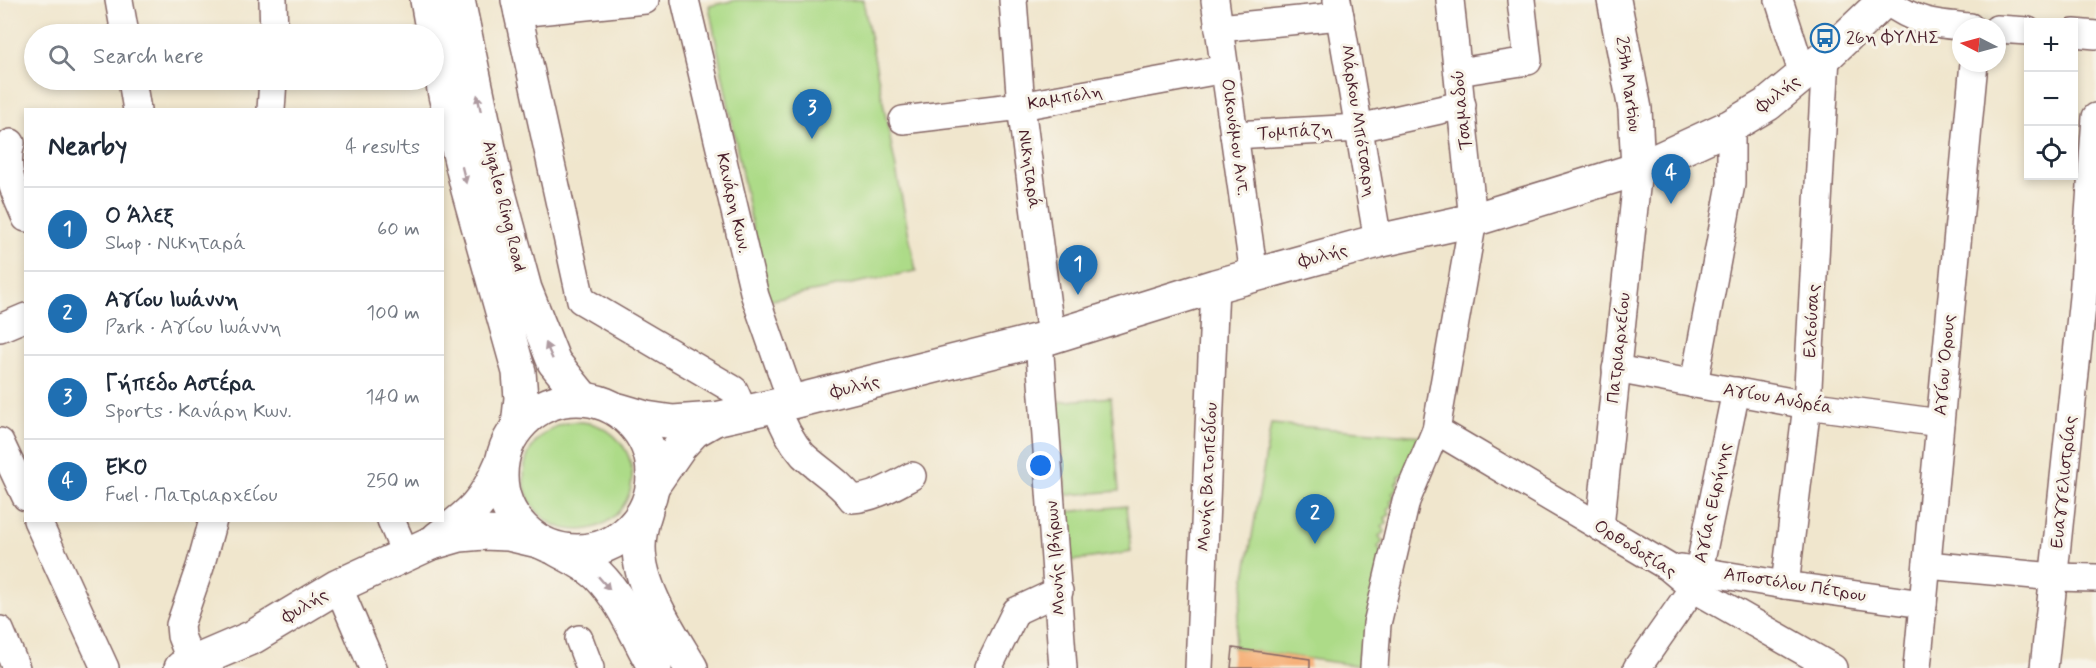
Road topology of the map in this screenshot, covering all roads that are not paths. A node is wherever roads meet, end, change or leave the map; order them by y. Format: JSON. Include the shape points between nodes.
{"nodes":[{"id":1,"x":119,"y":0,"type":"edge"},
{"id":2,"x":273,"y":0,"type":"edge"},
{"id":3,"x":427,"y":0,"type":"edge"},
{"id":4,"x":458,"y":0,"type":"edge"},
{"id":5,"x":645,"y":0,"type":"edge"},
{"id":6,"x":685,"y":0,"type":"edge"},
{"id":7,"x":1012,"y":0,"type":"edge"},
{"id":8,"x":1215,"y":0,"type":"edge"},
{"id":9,"x":1450,"y":0,"type":"edge"},
{"id":10,"x":1521,"y":0,"type":"edge"},
{"id":11,"x":1614,"y":0,"type":"edge"},
{"id":12,"x":1779,"y":0,"type":"edge"},
{"id":13,"x":1885,"y":0,"type":"edge"},
{"id":14,"x":516,"y":6,"type":"edge"},
{"id":15,"x":1339,"y":8,"type":"edge"},
{"id":16,"x":123,"y":24,"type":"edge"},
{"id":17,"x":274,"y":24,"type":"edge"},
{"id":18,"x":431,"y":24,"type":"edge"},
{"id":19,"x":1952,"y":26,"type":"edge"},
{"id":20,"x":1219,"y":28,"type":"junction"},
{"id":21,"x":2006,"y":30,"type":"edge"},
{"id":22,"x":2024,"y":31,"type":"edge"},
{"id":23,"x":2078,"y":33,"type":"edge"},
{"id":24,"x":2096,"y":35,"type":"edge"},
{"id":25,"x":1815,"y":66,"type":"junction"},
{"id":26,"x":1225,"y":69,"type":"junction"},
{"id":27,"x":1458,"y":72,"type":"junction"},
{"id":28,"x":1973,"y":72,"type":"edge"},
{"id":29,"x":134,"y":90,"type":"edge"},
{"id":30,"x":272,"y":90,"type":"edge"},
{"id":31,"x":444,"y":90,"type":"edge"},
{"id":32,"x":1462,"y":105,"type":"junction"},
{"id":33,"x":1021,"y":106,"type":"junction"},
{"id":34,"x":137,"y":108,"type":"edge"},
{"id":35,"x":271,"y":108,"type":"edge"},
{"id":36,"x":2096,"y":117,"type":"edge"},
{"id":37,"x":903,"y":120,"type":"dead end"},
{"id":38,"x":1731,"y":126,"type":"junction"},
{"id":39,"x":1359,"y":128,"type":"junction"},
{"id":40,"x":1234,"y":135,"type":"junction"},
{"id":41,"x":12,"y":143,"type":"edge"},
{"id":42,"x":1638,"y":169,"type":"junction"},
{"id":43,"x":2094,"y":176,"type":"edge"},
{"id":44,"x":24,"y":213,"type":"edge"},
{"id":45,"x":1473,"y":220,"type":"junction"},
{"id":46,"x":1377,"y":241,"type":"junction"},
{"id":47,"x":1254,"y":275,"type":"junction"},
{"id":48,"x":1215,"y":286,"type":"junction"},
{"id":49,"x":24,"y":318,"type":"edge"},
{"id":50,"x":0,"y":328,"type":"edge"},
{"id":51,"x":1045,"y":339,"type":"junction"},
{"id":52,"x":1616,"y":369,"type":"junction"},
{"id":53,"x":1694,"y":384,"type":"junction"},
{"id":54,"x":1736,"y":391,"type":"junction"},
{"id":55,"x":583,"y":398,"type":"junction"},
{"id":56,"x":784,"y":404,"type":"junction"},
{"id":57,"x":1807,"y":405,"type":"junction"},
{"id":58,"x":618,"y":410,"type":"junction"},
{"id":59,"x":730,"y":416,"type":"junction"},
{"id":60,"x":1940,"y":423,"type":"junction"},
{"id":61,"x":518,"y":426,"type":"junction"},
{"id":62,"x":1436,"y":430,"type":"junction"},
{"id":63,"x":0,"y":442,"type":"edge"},
{"id":64,"x":501,"y":464,"type":"junction"},
{"id":65,"x":912,"y":476,"type":"dead end"},
{"id":66,"x":24,"y":493,"type":"edge"},
{"id":67,"x":649,"y":497,"type":"junction"},
{"id":68,"x":38,"y":522,"type":"edge"},
{"id":69,"x":212,"y":522,"type":"edge"},
{"id":70,"x":393,"y":522,"type":"edge"},
{"id":71,"x":1600,"y":527,"type":"junction"},
{"id":72,"x":547,"y":545,"type":"junction"},
{"id":73,"x":417,"y":549,"type":"junction"},
{"id":74,"x":1927,"y":565,"type":"junction"},
{"id":75,"x":1668,"y":567,"type":"joint"},
{"id":76,"x":2054,"y":577,"type":"junction"},
{"id":77,"x":2096,"y":578,"type":"edge"},
{"id":78,"x":1696,"y":579,"type":"junction"},
{"id":79,"x":1785,"y":585,"type":"junction"},
{"id":80,"x":338,"y":586,"type":"junction"},
{"id":81,"x":1059,"y":591,"type":"junction"},
{"id":82,"x":1923,"y":604,"type":"junction"},
{"id":83,"x":0,"y":630,"type":"edge"},
{"id":84,"x":579,"y":639,"type":"dead end"},
{"id":85,"x":656,"y":650,"type":"edge"},
{"id":86,"x":187,"y":666,"type":"edge"},
{"id":87,"x":16,"y":668,"type":"edge"},
{"id":88,"x":105,"y":668,"type":"edge"},
{"id":89,"x":374,"y":668,"type":"edge"},
{"id":90,"x":590,"y":668,"type":"edge"},
{"id":91,"x":691,"y":668,"type":"edge"},
{"id":92,"x":988,"y":668,"type":"edge"},
{"id":93,"x":1063,"y":668,"type":"edge"},
{"id":94,"x":1199,"y":668,"type":"edge"},
{"id":95,"x":1374,"y":668,"type":"edge"},
{"id":96,"x":1637,"y":668,"type":"edge"},
{"id":97,"x":1833,"y":668,"type":"edge"},
{"id":98,"x":1917,"y":668,"type":"edge"},
{"id":99,"x":2044,"y":668,"type":"edge"}],
"edges":[{"from":1,"to":16,"type":"street"},
{"from":2,"to":17,"type":"street"},
{"from":3,"to":18,"type":"main road","name":"Aigaleo Ring Road"},
{"from":55,"to":4,"type":"main road","name":"Aigaleo Ring Road","one_way":true,"via":[[554,362],[525,289],[496,182]]},
{"from":5,"to":14,"type":"street"},
{"from":6,"to":56,"type":"street","name":"Κανάρη Κων."},
{"from":7,"to":33,"type":"street","name":"Νικηταρά"},
{"from":8,"to":20,"type":"street","name":"Οικονόμου Αντ."},
{"from":9,"to":27,"type":"street","name":"Τσαμαδού"},
{"from":10,"to":27,"type":"street","via":[[1528,61]]},
{"from":11,"to":42,"type":"main road","name":"25th Martiou","via":[[1635,110]]},
{"from":12,"to":25,"type":"street"},
{"from":13,"to":19,"type":"street","via":[[1931,24]]},
{"from":13,"to":25,"type":"main road","name":"Φυλής"},
{"from":14,"to":59,"type":"street","via":[[581,300],[734,390]]},
{"from":15,"to":20,"type":"street"},
{"from":15,"to":39,"type":"street","name":"Μάρκου Μπότσαρη"},
{"from":20,"to":26,"type":"street","name":"Οικονόμου Αντ."},
{"from":21,"to":22,"type":"street"},
{"from":23,"to":24,"type":"street"},
{"from":25,"to":38,"type":"main road","name":"Φυλής","via":[[1768,104]]},
{"from":25,"to":57,"type":"street","name":"Ελεούσας"},
{"from":26,"to":33,"type":"street","name":"Καμπόλη"},
{"from":26,"to":40,"type":"street","name":"Οικονόμου Αντ."},
{"from":27,"to":32,"type":"street","name":"Τσαμαδού"},
{"from":28,"to":60,"type":"street","name":"Αγίου Όρους"},
{"from":29,"to":34,"type":"street"},
{"from":30,"to":35,"type":"street"},
{"from":31,"to":61,"type":"main road","name":"Aigaleo Ring Road","one_way":true,"via":[[519,372]]},
{"from":32,"to":39,"type":"street","name":"Τομπάζη"},
{"from":32,"to":45,"type":"street","name":"Τσαμαδού"},
{"from":33,"to":37,"type":"street","name":"Καμπόλη"},
{"from":33,"to":51,"type":"street","name":"Νικηταρά"},
{"from":36,"to":43,"type":"street","name":"Ευαγγελιστρίας"},
{"from":38,"to":42,"type":"main road","name":"Φυλής"},
{"from":38,"to":53,"type":"street","via":[[1731,184]]},
{"from":39,"to":40,"type":"street","name":"Τομπάζη"},
{"from":39,"to":46,"type":"street","name":"Μάρκου Μπότσαρη"},
{"from":40,"to":47,"type":"street","name":"Οικονόμου Αντ."},
{"from":41,"to":44,"type":"street","via":[[7,167]]},
{"from":42,"to":45,"type":"main road","name":"Φυλής"},
{"from":42,"to":52,"type":"street","name":"Πατριαρχείου"},
{"from":43,"to":76,"type":"street","name":"Ευαγγελιστρίας"},
{"from":45,"to":46,"type":"main road","name":"Φυλής"},
{"from":45,"to":62,"type":"street","name":"Τσαμαδού"},
{"from":46,"to":47,"type":"main road","name":"Φυλής"},
{"from":47,"to":48,"type":"main road","name":"Φυλής"},
{"from":48,"to":51,"type":"main road","name":"Φυλής"},
{"from":48,"to":94,"type":"street","name":"Μονής Βατοπεδίου"},
{"from":49,"to":50,"type":"street"},
{"from":51,"to":56,"type":"main road","name":"Φυλής"},
{"from":51,"to":81,"type":"street","name":"Μονής Ιβήρων"},
{"from":52,"to":53,"type":"street","name":"Αγίου Ανδρέα"},
{"from":52,"to":71,"type":"street","name":"Πατριαρχείου"},
{"from":53,"to":54,"type":"street","name":"Αγίου Ανδρέα"},
{"from":54,"to":57,"type":"street","name":"Αγίου Ανδρέα"},
{"from":54,"to":78,"type":"street","name":"Αγίας Ειρήνης"},
{"from":55,"to":58,"type":"main road","via":[[602,401]]},
{"from":55,"to":61,"type":"main road","via":[[558,400],[536,410]]},
{"from":56,"to":59,"type":"main road","name":"Φυλής"},
{"from":56,"to":65,"type":"street","name":"Κανάρη Κων.","via":[[782,423],[792,442],[852,499],[865,498]]},
{"from":57,"to":60,"type":"street","name":"Αγίου Ανδρέα"},
{"from":57,"to":79,"type":"street","name":"Ελεούσας"},
{"from":58,"to":59,"type":"main road","name":"Φυλής","via":[[673,422]]},
{"from":58,"to":67,"type":"main road","via":[[640,430],[652,456]]},
{"from":59,"to":67,"type":"main road","name":"Φυλής","via":[[694,431],[680,446]]},
{"from":60,"to":74,"type":"street","name":"Αγίου Όρους"},
{"from":61,"to":64,"type":"main road"},
{"from":62,"to":71,"type":"street","name":"Ορθοδοξίας"},
{"from":62,"to":95,"type":"street","name":"Τσαμαδού","via":[[1406,501],[1377,624]]},
{"from":63,"to":66,"type":"street"},
{"from":64,"to":72,"type":"main road","via":[[501,486],[508,508],[521,527]]},
{"from":64,"to":73,"type":"main road","name":"Φυλής","via":[[491,488],[475,509]]},
{"from":67,"to":72,"type":"main road","via":[[630,531],[608,545],[583,552]]},
{"from":67,"to":85,"type":"main road","via":[[639,549],[653,600]]},
{"from":68,"to":88,"type":"street"},
{"from":69,"to":86,"type":"street","via":[[180,625]]},
{"from":70,"to":73,"type":"street"},
{"from":71,"to":75,"type":"street","name":"Ορθοδοξίας"},
{"from":72,"to":73,"type":"main road","name":"Φυλής","via":[[508,534],[483,532]]},
{"from":72,"to":85,"type":"main road","one_way":true,"via":[[597,574]]},
{"from":73,"to":80,"type":"main road","name":"Φυλής"},
{"from":74,"to":76,"type":"street"},
{"from":74,"to":82,"type":"street","name":"Αγίου Όρους"},
{"from":75,"to":78,"type":"street","name":"Αποστόλου Πέτρου"},
{"from":76,"to":77,"type":"street"},
{"from":76,"to":99,"type":"street","name":"Ευαγγελιστρίας"},
{"from":78,"to":79,"type":"street","name":"Αποστόλου Πέτρου"},
{"from":78,"to":96,"type":"street","name":"Αγίας Ειρήνης"},
{"from":78,"to":97,"type":"street","name":"Ορθοδοξίας"},
{"from":79,"to":82,"type":"street","name":"Αποστόλου Πέτρου"},
{"from":80,"to":86,"type":"main road","name":"Φυλής","via":[[253,637]]},
{"from":80,"to":89,"type":"street"},
{"from":81,"to":92,"type":"street","via":[[1016,610]]},
{"from":81,"to":93,"type":"street","name":"Μονής Ιβήρων"},
{"from":82,"to":98,"type":"street","name":"Αγίου Όρους"},
{"from":83,"to":87,"type":"street"},
{"from":84,"to":90,"type":"street"},
{"from":85,"to":91,"type":"main road"}]}
